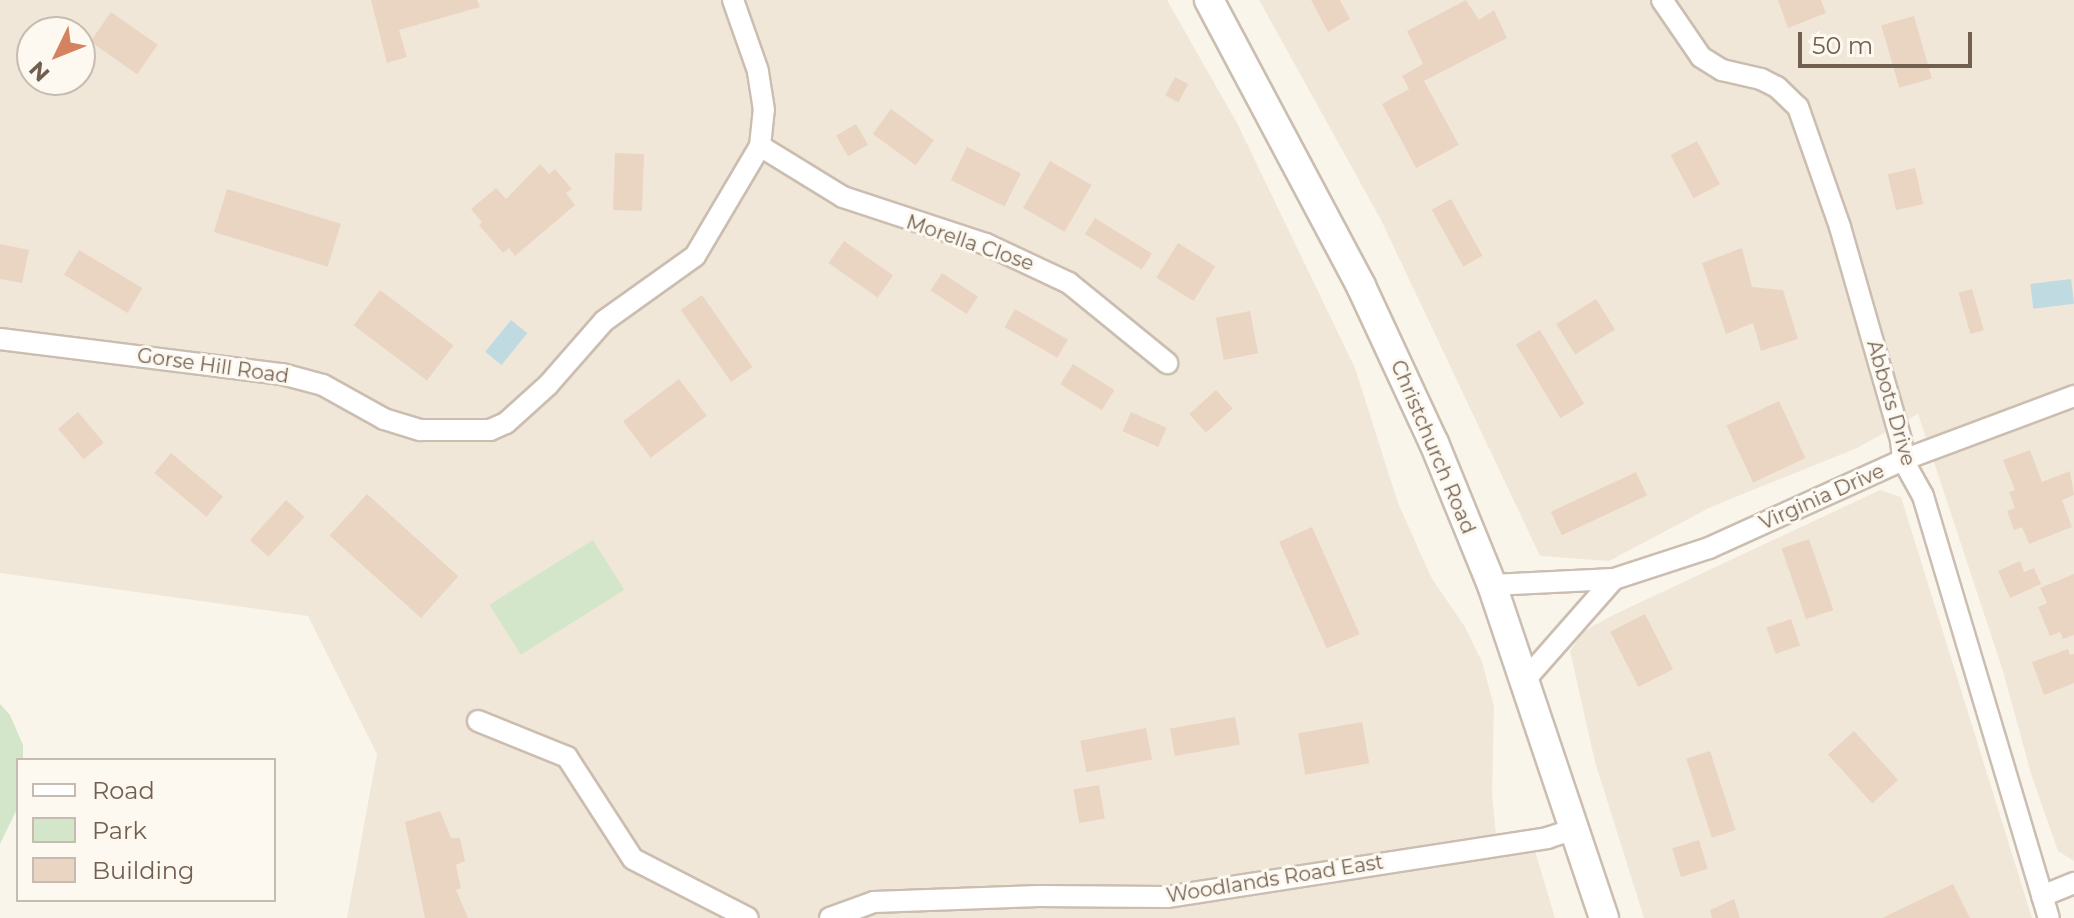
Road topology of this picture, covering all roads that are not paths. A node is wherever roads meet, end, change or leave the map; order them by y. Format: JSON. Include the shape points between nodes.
{"nodes":[{"id":1,"x":733,"y":0,"type":"edge"},
{"id":2,"x":1209,"y":0,"type":"edge"},
{"id":3,"x":1662,"y":0,"type":"edge"},
{"id":4,"x":760,"y":146,"type":"junction"},
{"id":5,"x":0,"y":339,"type":"edge"},
{"id":6,"x":1167,"y":363,"type":"dead end"},
{"id":7,"x":2074,"y":396,"type":"edge"},
{"id":8,"x":1903,"y":460,"type":"junction"},
{"id":9,"x":1614,"y":579,"type":"junction"},
{"id":10,"x":1492,"y":585,"type":"junction"},
{"id":11,"x":1524,"y":681,"type":"junction"},
{"id":12,"x":478,"y":721,"type":"dead end"},
{"id":13,"x":1575,"y":829,"type":"junction"},
{"id":14,"x":2074,"y":883,"type":"edge"},
{"id":15,"x":2042,"y":896,"type":"junction"},
{"id":16,"x":748,"y":918,"type":"edge"},
{"id":17,"x":830,"y":918,"type":"edge"},
{"id":18,"x":1604,"y":918,"type":"edge"},
{"id":19,"x":2049,"y":918,"type":"edge"}],
"edges":[{"from":1,"to":4,"type":"street","name":"Gorse Hill Road","via":[[758,71],[764,110]]},
{"from":2,"to":10,"type":"main road","name":"Christchurch Road","via":[[1361,286]]},
{"from":3,"to":8,"type":"street","name":"Abbots Drive","via":[[1701,57],[1722,70],[1769,83],[1798,107],[1856,279]]},
{"from":4,"to":5,"type":"street","name":"Gorse Hill Road","via":[[695,256],[604,321],[519,413],[490,430],[420,430],[384,419],[323,385],[282,374]]},
{"from":4,"to":6,"type":"street","name":"Morella Close","via":[[843,197],[986,244],[1048,271],[1108,312]]},
{"from":7,"to":8,"type":"street","name":"Virginia Drive"},
{"from":8,"to":9,"type":"street","name":"Virginia Drive","via":[[1709,548]]},
{"from":8,"to":15,"type":"street","name":"Abbots Drive","via":[[1923,496]]},
{"from":9,"to":10,"type":"street","name":"Virginia Drive"},
{"from":9,"to":11,"type":"street"},
{"from":10,"to":11,"type":"main road","name":"Christchurch Road"},
{"from":11,"to":13,"type":"main road","name":"Christchurch Road"},
{"from":12,"to":16,"type":"street","via":[[567,757],[633,859]]},
{"from":13,"to":17,"type":"street","name":"Woodlands Road East","via":[[1547,838],[1167,897],[874,902]]},
{"from":13,"to":18,"type":"main road","name":"Christchurch Road"},
{"from":14,"to":15,"type":"street"},
{"from":15,"to":19,"type":"street","name":"Abbots Drive"}]}
